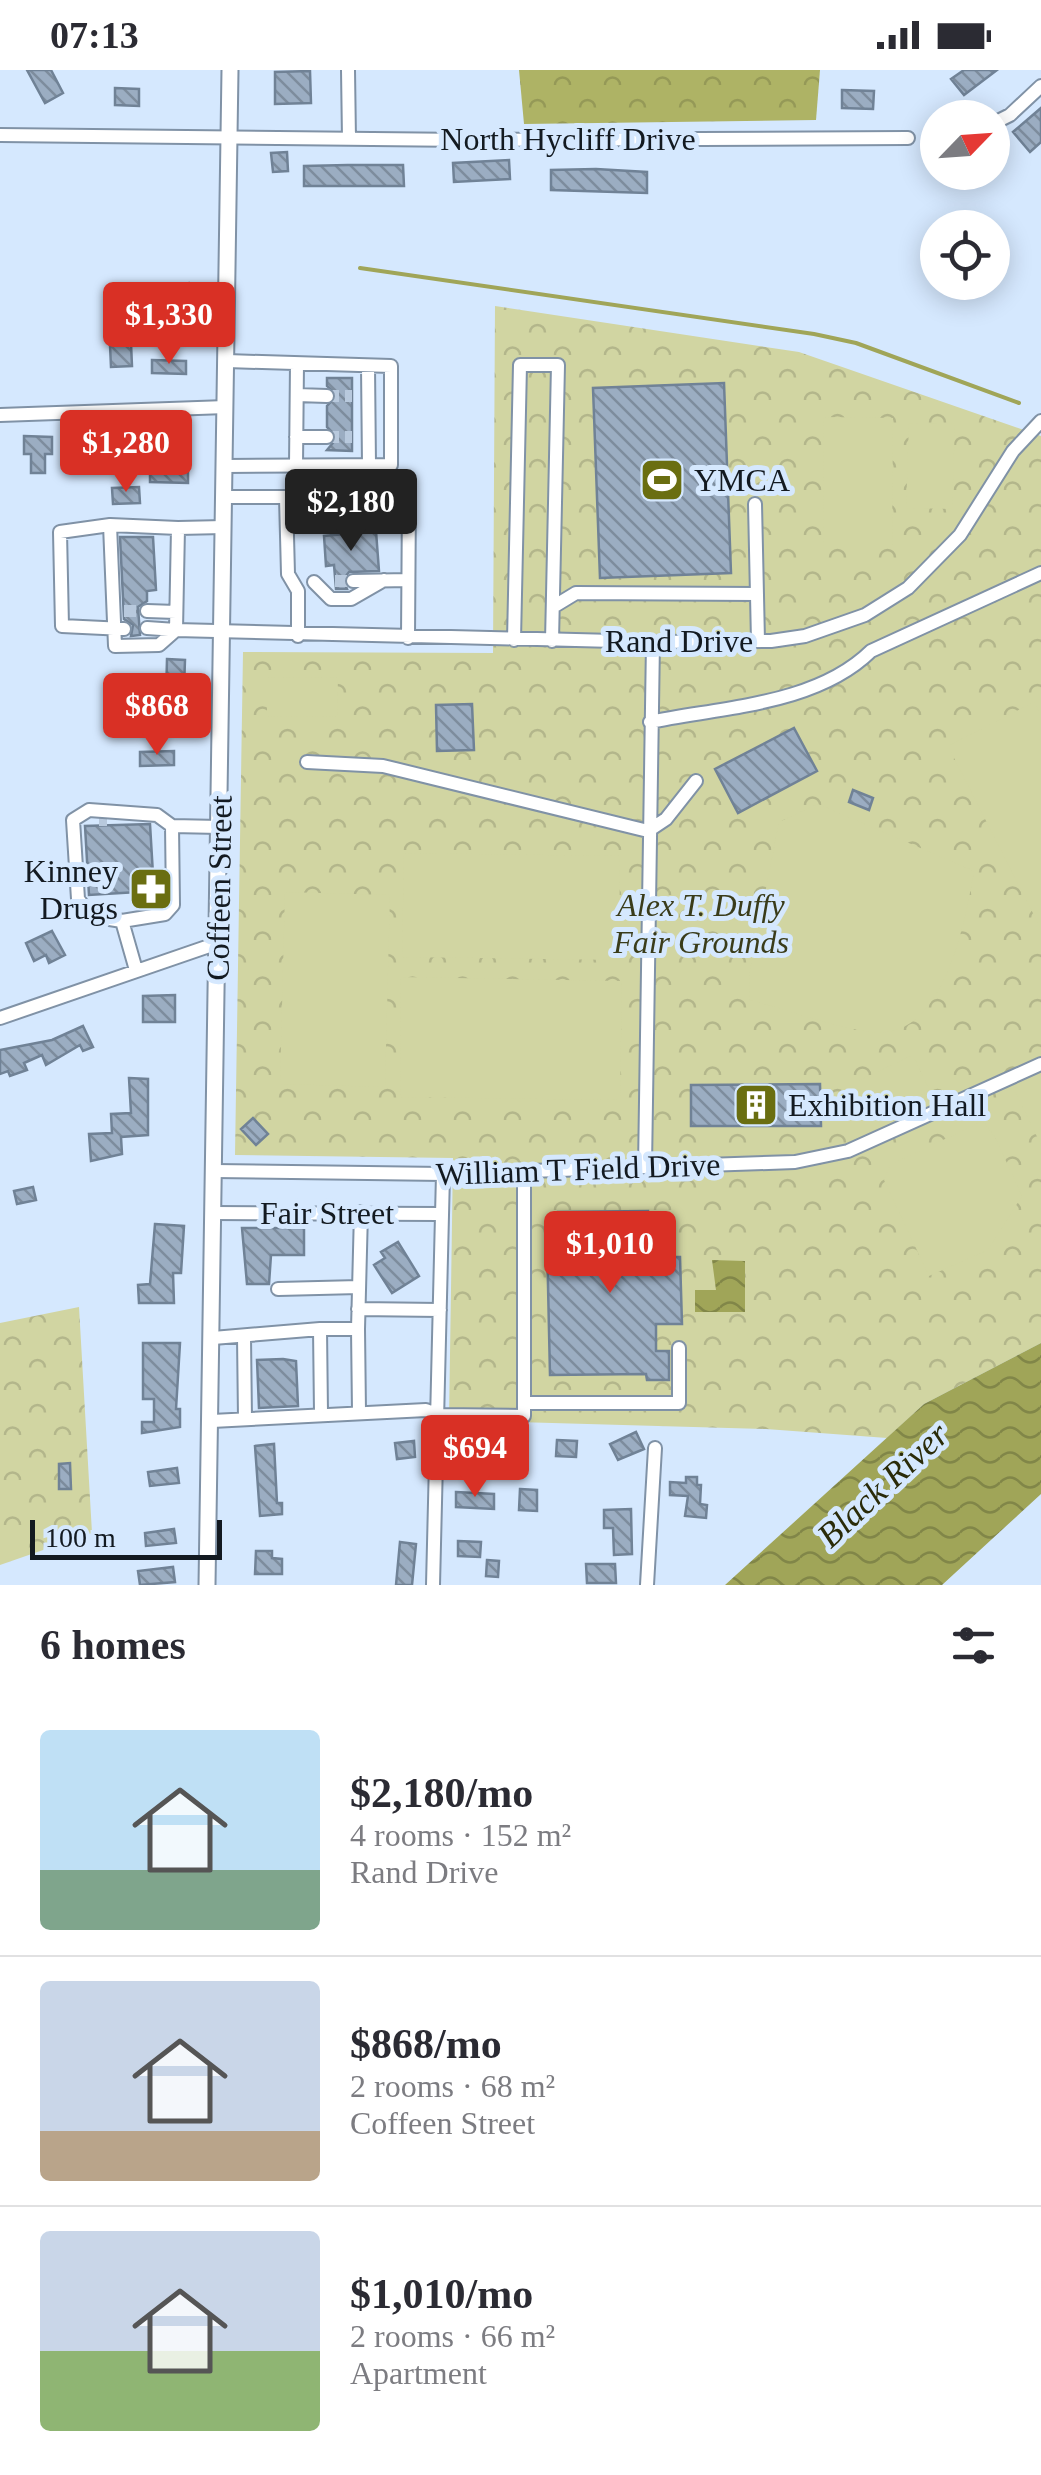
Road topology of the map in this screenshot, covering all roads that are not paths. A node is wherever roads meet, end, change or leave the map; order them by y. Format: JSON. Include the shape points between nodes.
{"nodes":[{"id":1,"x":230,"y":70,"type":"edge"},
{"id":2,"x":348,"y":70,"type":"edge"},
{"id":3,"x":1041,"y":86,"type":"edge"},
{"id":4,"x":1010,"y":115,"type":"edge"},
{"id":5,"x":0,"y":135,"type":"edge"},
{"id":6,"x":229,"y":137,"type":"junction"},
{"id":7,"x":908,"y":138,"type":"dead end"},
{"id":8,"x":349,"y":139,"type":"junction"},
{"id":9,"x":227,"y":361,"type":"junction"},
{"id":10,"x":297,"y":364,"type":"junction"},
{"id":11,"x":368,"y":366,"type":"junction"},
{"id":12,"x":297,"y":395,"type":"junction"},
{"id":13,"x":327,"y":396,"type":"tunnel mouth"},
{"id":14,"x":352,"y":396,"type":"tunnel mouth"},
{"id":15,"x":368,"y":396,"type":"junction"},
{"id":16,"x":226,"y":407,"type":"junction"},
{"id":17,"x":0,"y":415,"type":"edge"},
{"id":18,"x":1041,"y":420,"type":"edge"},
{"id":19,"x":296,"y":437,"type":"junction"},
{"id":20,"x":326,"y":437,"type":"tunnel mouth"},
{"id":21,"x":352,"y":437,"type":"tunnel mouth"},
{"id":22,"x":368,"y":437,"type":"junction"},
{"id":23,"x":296,"y":465,"type":"junction"},
{"id":24,"x":369,"y":465,"type":"junction"},
{"id":25,"x":225,"y":466,"type":"junction"},
{"id":26,"x":224,"y":497,"type":"junction"},
{"id":27,"x":286,"y":497,"type":"junction"},
{"id":28,"x":755,"y":504,"type":"dead end"},
{"id":29,"x":110,"y":526,"type":"junction"},
{"id":30,"x":224,"y":526,"type":"junction"},
{"id":31,"x":178,"y":528,"type":"junction"},
{"id":32,"x":1041,"y":572,"type":"edge"},
{"id":33,"x":352,"y":580,"type":"tunnel mouth"},
{"id":34,"x":384,"y":580,"type":"junction"},
{"id":35,"x":408,"y":580,"type":"junction"},
{"id":36,"x":335,"y":581,"type":"tunnel mouth"},
{"id":37,"x":314,"y":582,"type":"junction"},
{"id":38,"x":294,"y":584,"type":"junction"},
{"id":39,"x":757,"y":594,"type":"junction"},
{"id":40,"x":553,"y":607,"type":"junction"},
{"id":41,"x":147,"y":611,"type":"tunnel mouth"},
{"id":42,"x":176,"y":612,"type":"junction"},
{"id":43,"x":147,"y":628,"type":"tunnel mouth"},
{"id":44,"x":119,"y":629,"type":"junction"},
{"id":45,"x":176,"y":630,"type":"junction"},
{"id":46,"x":222,"y":634,"type":"junction"},
{"id":47,"x":298,"y":636,"type":"junction"},
{"id":48,"x":408,"y":638,"type":"junction"},
{"id":49,"x":514,"y":640,"type":"junction"},
{"id":50,"x":552,"y":641,"type":"junction"},
{"id":51,"x":758,"y":641,"type":"junction"},
{"id":52,"x":654,"y":642,"type":"junction"},
{"id":53,"x":650,"y":722,"type":"junction"},
{"id":54,"x":307,"y":762,"type":"dead end"},
{"id":55,"x":696,"y":781,"type":"dead end"},
{"id":56,"x":124,"y":813,"type":"junction"},
{"id":57,"x":72,"y":820,"type":"junction"},
{"id":58,"x":172,"y":826,"type":"junction"},
{"id":59,"x":220,"y":827,"type":"junction"},
{"id":60,"x":648,"y":831,"type":"junction"},
{"id":61,"x":122,"y":921,"type":"junction"},
{"id":62,"x":218,"y":943,"type":"junction"},
{"id":63,"x":136,"y":970,"type":"junction"},
{"id":64,"x":0,"y":1018,"type":"edge"},
{"id":65,"x":1041,"y":1064,"type":"edge"},
{"id":66,"x":645,"y":1167,"type":"junction"},
{"id":67,"x":215,"y":1170,"type":"junction"},
{"id":68,"x":524,"y":1172,"type":"junction"},
{"id":69,"x":443,"y":1174,"type":"junction"},
{"id":70,"x":361,"y":1212,"type":"junction"},
{"id":71,"x":214,"y":1213,"type":"junction"},
{"id":72,"x":441,"y":1214,"type":"junction"},
{"id":73,"x":359,"y":1288,"type":"junction"},
{"id":74,"x":278,"y":1289,"type":"dead end"},
{"id":75,"x":358,"y":1309,"type":"junction"},
{"id":76,"x":440,"y":1310,"type":"junction"},
{"id":77,"x":358,"y":1329,"type":"junction"},
{"id":78,"x":320,"y":1330,"type":"junction"},
{"id":79,"x":244,"y":1337,"type":"junction"},
{"id":80,"x":214,"y":1338,"type":"junction"},
{"id":81,"x":679,"y":1348,"type":"dead end"},
{"id":82,"x":524,"y":1403,"type":"junction"},
{"id":83,"x":359,"y":1412,"type":"junction"},
{"id":84,"x":321,"y":1413,"type":"junction"},
{"id":85,"x":438,"y":1415,"type":"junction"},
{"id":86,"x":245,"y":1419,"type":"junction"},
{"id":87,"x":212,"y":1422,"type":"junction"},
{"id":88,"x":655,"y":1448,"type":"dead end"},
{"id":89,"x":207,"y":1585,"type":"edge"},
{"id":90,"x":433,"y":1585,"type":"edge"},
{"id":91,"x":647,"y":1585,"type":"edge"}],
"edges":[{"from":1,"to":6,"type":"main road","name":"Coffeen Street"},
{"from":2,"to":8,"type":"street"},
{"from":3,"to":4,"type":"street"},
{"from":5,"to":6,"type":"street","name":"North Hycliff Drive"},
{"from":6,"to":8,"type":"street","name":"North Hycliff Drive"},
{"from":6,"to":9,"type":"main road","name":"Coffeen Street"},
{"from":7,"to":8,"type":"street","name":"North Hycliff Drive"},
{"from":9,"to":10,"type":"street"},
{"from":9,"to":16,"type":"main road","name":"Coffeen Street"},
{"from":10,"to":11,"type":"street"},
{"from":10,"to":12,"type":"street"},
{"from":11,"to":15,"type":"street"},
{"from":11,"to":24,"type":"street","via":[[392,366],[391,465]]},
{"from":12,"to":13,"type":"street"},
{"from":12,"to":19,"type":"street"},
{"from":14,"to":15,"type":"street"},
{"from":15,"to":22,"type":"street"},
{"from":16,"to":17,"type":"street"},
{"from":16,"to":25,"type":"main road","name":"Coffeen Street"},
{"from":18,"to":51,"type":"street","name":"Rand Drive","via":[[1013,451],[960,535],[908,588],[840,624]]},
{"from":19,"to":20,"type":"street"},
{"from":19,"to":23,"type":"street"},
{"from":21,"to":22,"type":"street"},
{"from":22,"to":24,"type":"street"},
{"from":23,"to":24,"type":"street"},
{"from":23,"to":25,"type":"street"},
{"from":25,"to":26,"type":"main road","name":"Coffeen Street"},
{"from":26,"to":27,"type":"street"},
{"from":26,"to":30,"type":"main road","name":"Coffeen Street"},
{"from":27,"to":35,"type":"street","via":[[408,497]]},
{"from":27,"to":38,"type":"street","via":[[288,574]]},
{"from":28,"to":39,"type":"street"},
{"from":29,"to":31,"type":"street"},
{"from":29,"to":44,"type":"street"},
{"from":29,"to":44,"type":"street","via":[[60,532],[62,626]]},
{"from":30,"to":31,"type":"street"},
{"from":30,"to":46,"type":"main road","name":"Coffeen Street"},
{"from":31,"to":42,"type":"street"},
{"from":32,"to":53,"type":"street","via":[[870,651],[850,671],[804,691]]},
{"from":33,"to":34,"type":"street"},
{"from":34,"to":35,"type":"street"},
{"from":34,"to":37,"type":"street","via":[[351,600],[331,599]]},
{"from":35,"to":48,"type":"street"},
{"from":36,"to":37,"type":"street"},
{"from":37,"to":38,"type":"street"},
{"from":38,"to":47,"type":"street"},
{"from":39,"to":40,"type":"street","via":[[576,593]]},
{"from":39,"to":51,"type":"street"},
{"from":40,"to":49,"type":"street","via":[[558,365],[520,364]]},
{"from":40,"to":50,"type":"street"},
{"from":41,"to":42,"type":"street"},
{"from":42,"to":45,"type":"street"},
{"from":43,"to":45,"type":"street","name":"Rand Drive"},
{"from":44,"to":45,"type":"street","via":[[115,646],[159,645]]},
{"from":45,"to":46,"type":"street","name":"Rand Drive"},
{"from":46,"to":47,"type":"street","name":"Rand Drive"},
{"from":46,"to":59,"type":"main road","name":"Coffeen Street"},
{"from":47,"to":48,"type":"street","name":"Rand Drive"},
{"from":48,"to":49,"type":"street","name":"Rand Drive"},
{"from":49,"to":50,"type":"street","name":"Rand Drive"},
{"from":50,"to":52,"type":"street","name":"Rand Drive"},
{"from":51,"to":52,"type":"street","name":"Rand Drive"},
{"from":52,"to":53,"type":"street"},
{"from":53,"to":60,"type":"street"},
{"from":54,"to":60,"type":"street","via":[[383,766]]},
{"from":55,"to":60,"type":"street"},
{"from":56,"to":57,"type":"street","via":[[89,810]]},
{"from":56,"to":57,"type":"street","via":[[119,820]]},
{"from":56,"to":58,"type":"street","via":[[156,816]]},
{"from":57,"to":61,"type":"street","via":[[78,899],[91,916]]},
{"from":58,"to":59,"type":"street"},
{"from":58,"to":61,"type":"street","via":[[173,905],[165,914]]},
{"from":59,"to":62,"type":"main road","name":"Coffeen Street"},
{"from":60,"to":66,"type":"street"},
{"from":61,"to":63,"type":"street"},
{"from":62,"to":63,"type":"street"},
{"from":62,"to":67,"type":"main road","name":"Coffeen Street"},
{"from":63,"to":64,"type":"street"},
{"from":65,"to":66,"type":"street","name":"William T Field Drive","via":[[829,1156]]},
{"from":66,"to":68,"type":"street","name":"William T Field Drive"},
{"from":67,"to":69,"type":"street","name":"William T Field Drive"},
{"from":67,"to":71,"type":"main road","name":"Coffeen Street"},
{"from":68,"to":69,"type":"street","name":"William T Field Drive"},
{"from":68,"to":82,"type":"street"},
{"from":69,"to":72,"type":"street"},
{"from":70,"to":71,"type":"street","name":"Fair Street"},
{"from":70,"to":72,"type":"street","name":"Fair Street"},
{"from":70,"to":73,"type":"street"},
{"from":71,"to":80,"type":"main road","name":"Coffeen Street"},
{"from":72,"to":76,"type":"street"},
{"from":73,"to":74,"type":"street"},
{"from":73,"to":75,"type":"street"},
{"from":75,"to":76,"type":"street"},
{"from":75,"to":77,"type":"street"},
{"from":76,"to":85,"type":"street"},
{"from":77,"to":78,"type":"street"},
{"from":77,"to":83,"type":"street"},
{"from":78,"to":79,"type":"street"},
{"from":78,"to":84,"type":"street"},
{"from":79,"to":80,"type":"street"},
{"from":79,"to":86,"type":"street"},
{"from":80,"to":87,"type":"main road","name":"Coffeen Street"},
{"from":81,"to":82,"type":"street","via":[[679,1403]]},
{"from":82,"to":85,"type":"street","via":[[524,1416]]},
{"from":83,"to":84,"type":"street"},
{"from":83,"to":85,"type":"street"},
{"from":84,"to":86,"type":"street"},
{"from":85,"to":90,"type":"street"},
{"from":86,"to":87,"type":"street"},
{"from":87,"to":89,"type":"main road","name":"Coffeen Street"},
{"from":88,"to":91,"type":"street"}]}
